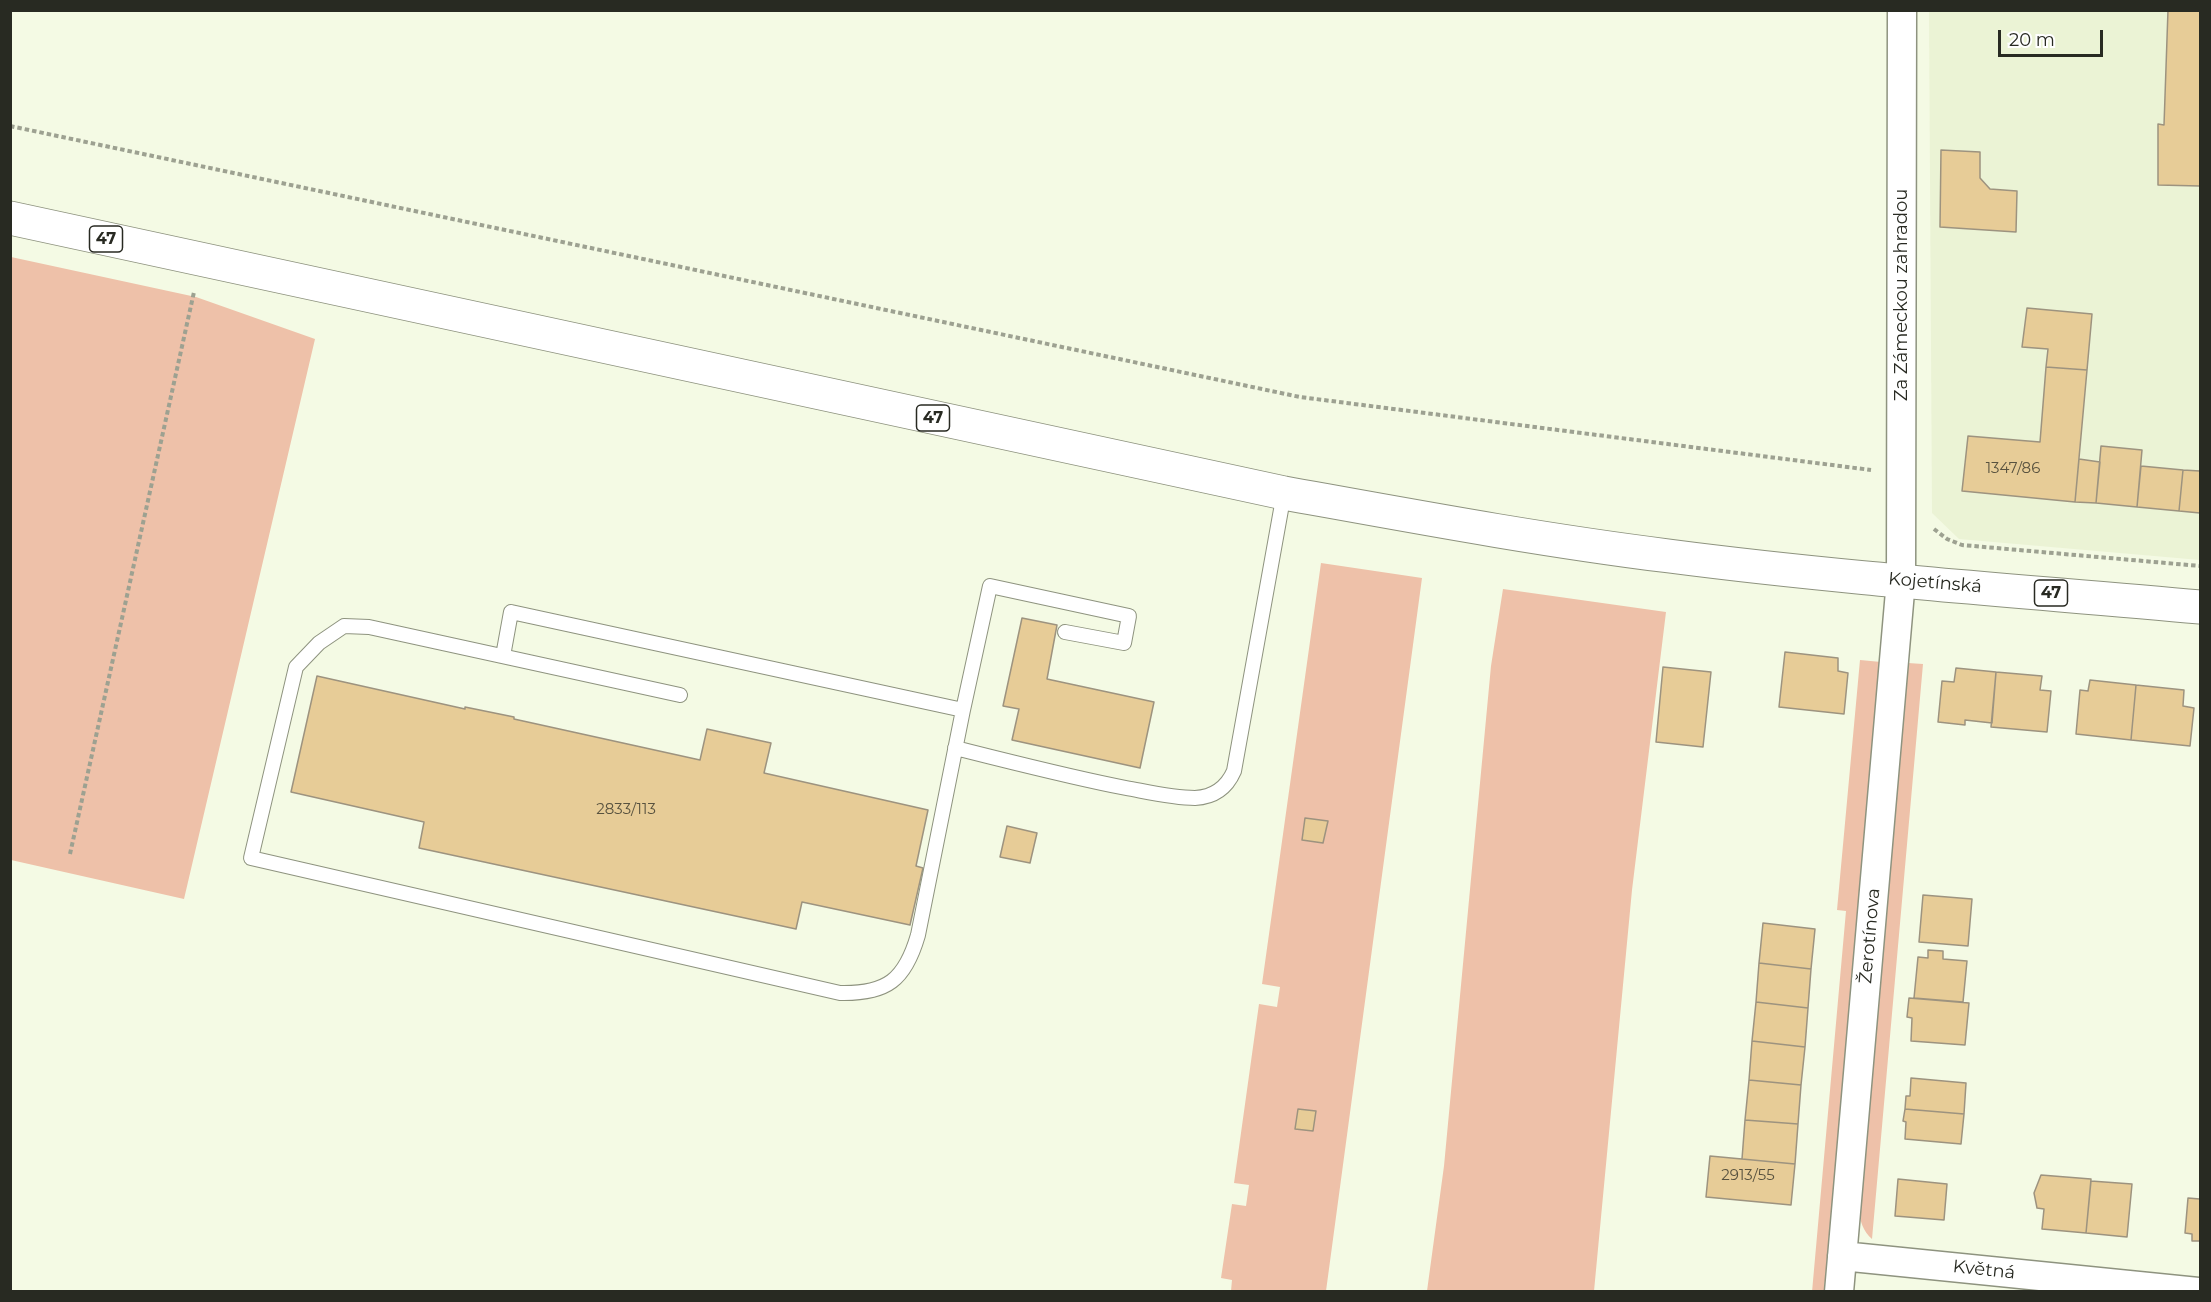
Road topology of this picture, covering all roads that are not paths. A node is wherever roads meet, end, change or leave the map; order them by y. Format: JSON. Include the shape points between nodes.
{"nodes":[{"id":1,"x":1902,"y":10,"type":"edge"},
{"id":2,"x":10,"y":218,"type":"edge"},
{"id":3,"x":1284,"y":494,"type":"junction"},
{"id":4,"x":1901,"y":580,"type":"junction"},
{"id":5,"x":2200,"y":607,"type":"edge"},
{"id":6,"x":1065,"y":632,"type":"dead end"},
{"id":7,"x":502,"y":656,"type":"junction"},
{"id":8,"x":680,"y":695,"type":"dead end"},
{"id":9,"x":963,"y":710,"type":"junction"},
{"id":10,"x":955,"y":748,"type":"junction"},
{"id":11,"x":1842,"y":1257,"type":"junction"},
{"id":12,"x":1839,"y":1292,"type":"edge"},
{"id":13,"x":2198,"y":1292,"type":"edge"}],
"edges":[{"from":1,"to":4,"type":"street","name":"Za Zámeckou zahradou"},
{"from":2,"to":3,"type":"main road","number":"47"},
{"from":3,"to":4,"type":"main road","name":"Kojetínská","number":"47","via":[[1669,556]]},
{"from":3,"to":10,"type":"lane","via":[[1234,771],[1219,791],[1195,798],[1144,791]]},
{"from":4,"to":5,"type":"main road","name":"Kojetínská","number":"47"},
{"from":4,"to":11,"type":"street","name":"Žerotínova"},
{"from":6,"to":9,"type":"lane","via":[[1124,643],[1129,616],[990,586]]},
{"from":7,"to":8,"type":"lane"},
{"from":7,"to":9,"type":"lane","via":[[512,612]]},
{"from":7,"to":10,"type":"lane","via":[[369,627],[344,626],[319,643],[296,667],[251,858],[840,993],[868,992],[896,978],[913,952]]},
{"from":9,"to":10,"type":"lane"},
{"from":11,"to":12,"type":"street","name":"Žerotínova"},
{"from":11,"to":13,"type":"street","name":"Květná"}]}
